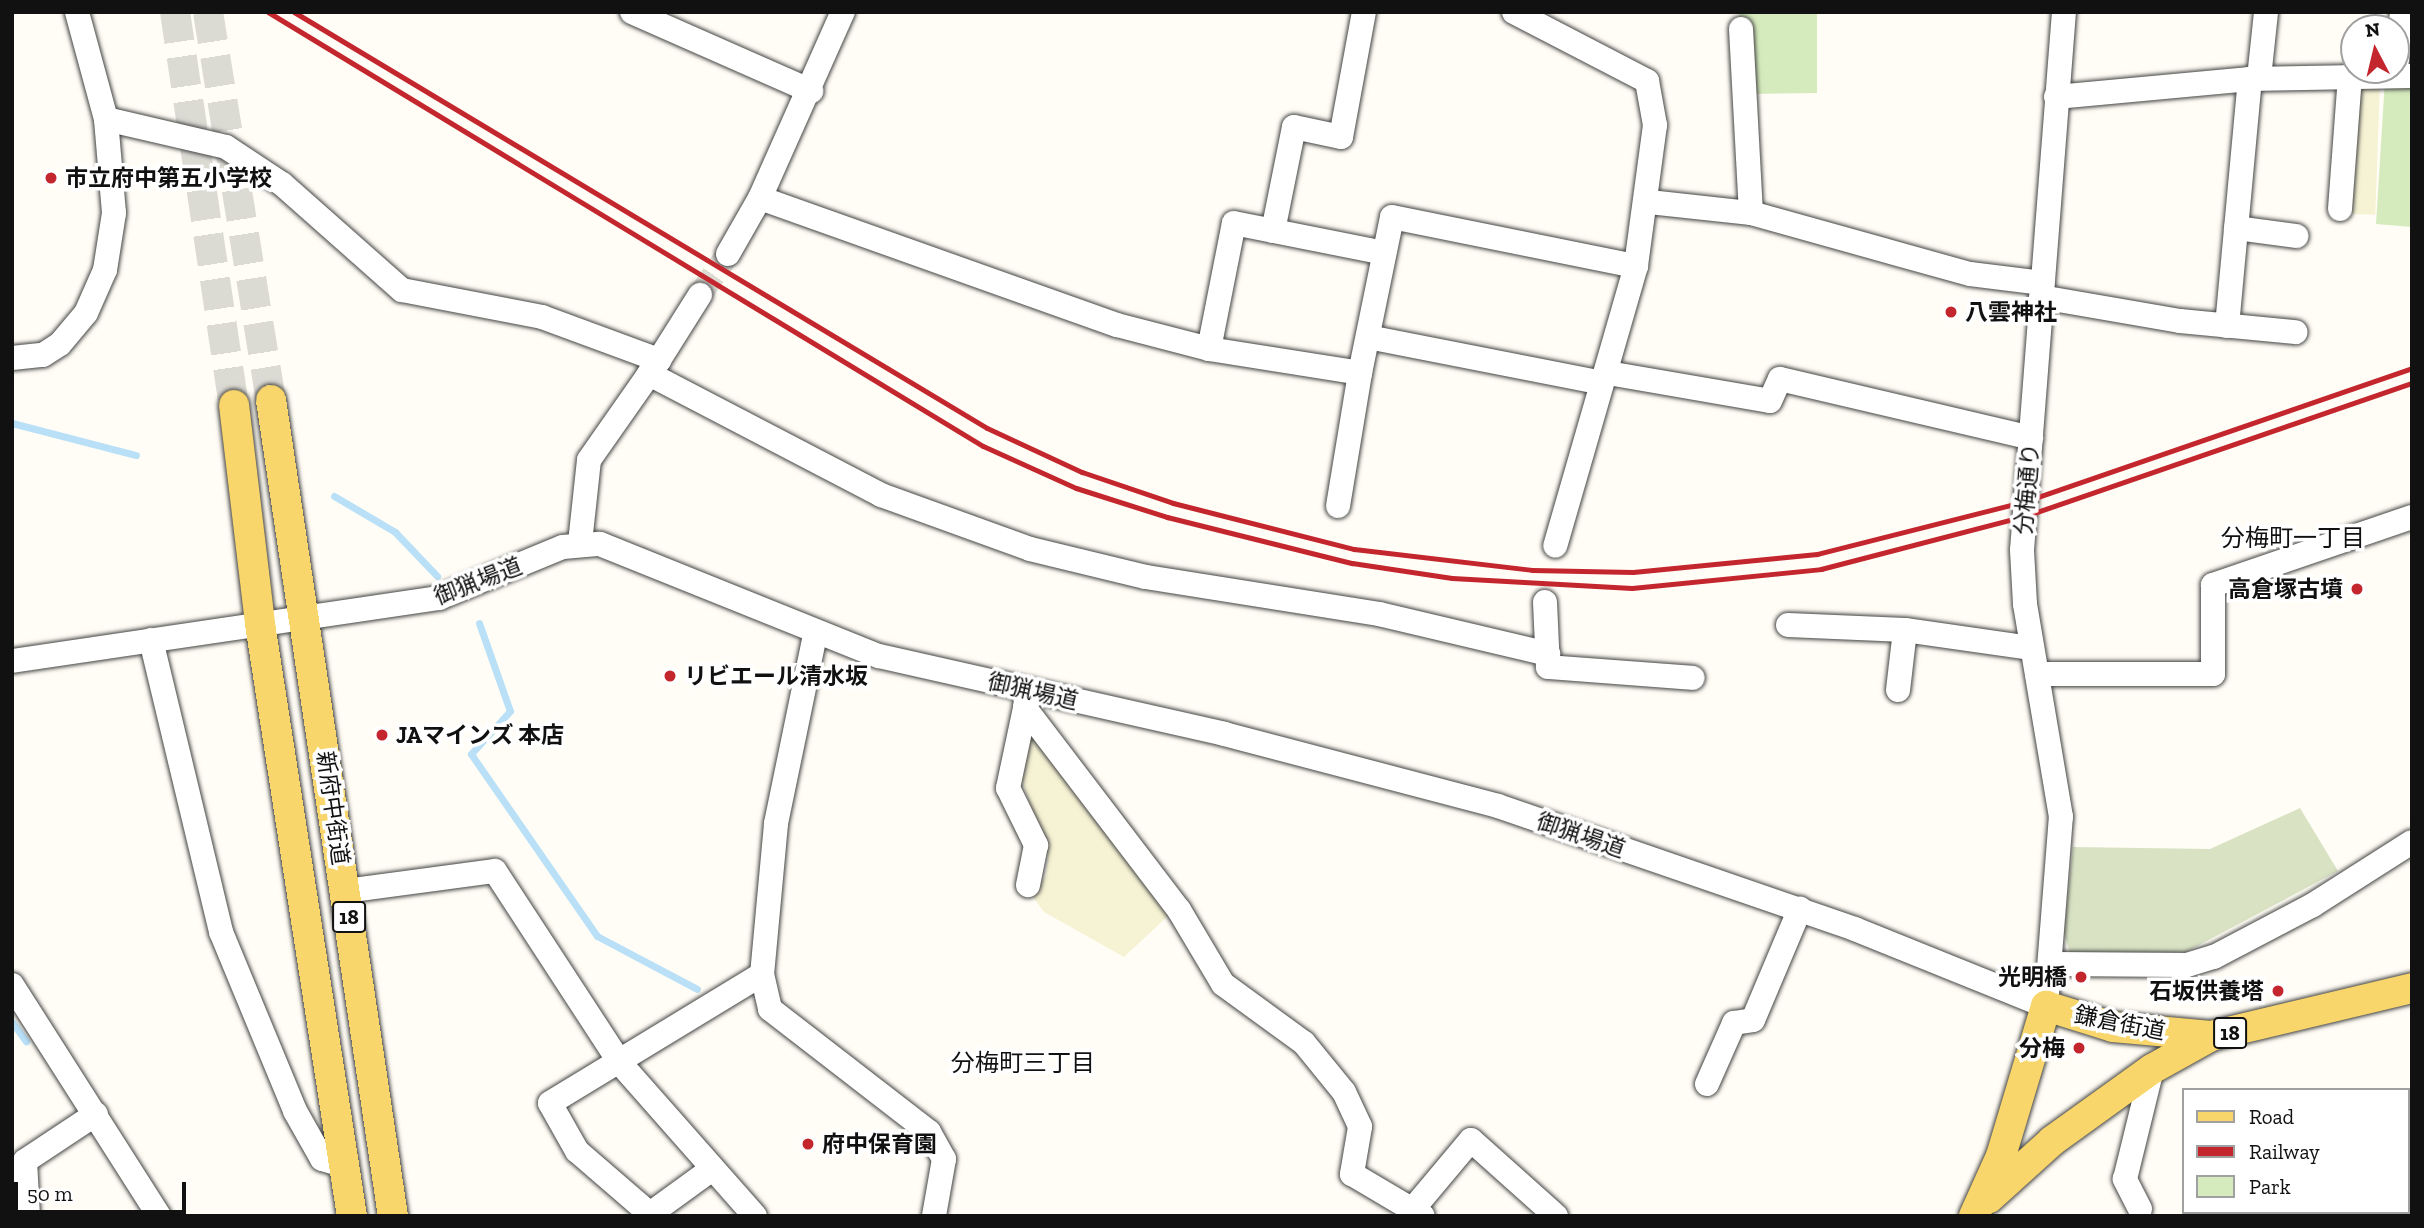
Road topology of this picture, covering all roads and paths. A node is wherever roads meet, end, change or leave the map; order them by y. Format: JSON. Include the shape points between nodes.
{"nodes":[{"id":1,"x":77,"y":12,"type":"edge"},
{"id":2,"x":632,"y":12,"type":"edge"},
{"id":3,"x":843,"y":12,"type":"edge"},
{"id":4,"x":1364,"y":12,"type":"edge"},
{"id":5,"x":1514,"y":12,"type":"edge"},
{"id":6,"x":2064,"y":12,"type":"edge"},
{"id":7,"x":2266,"y":12,"type":"edge"},
{"id":8,"x":1741,"y":29,"type":"dead end"},
{"id":9,"x":2340,"y":75,"type":"edge"},
{"id":10,"x":2254,"y":79,"type":"junction"},
{"id":11,"x":2349,"y":84,"type":"edge"},
{"id":12,"x":811,"y":91,"type":"junction"},
{"id":13,"x":2056,"y":97,"type":"junction"},
{"id":14,"x":106,"y":118,"type":"junction"},
{"id":15,"x":760,"y":198,"type":"junction"},
{"id":16,"x":1649,"y":202,"type":"junction"},
{"id":17,"x":2340,"y":209,"type":"dead end"},
{"id":18,"x":1751,"y":213,"type":"junction"},
{"id":19,"x":2236,"y":228,"type":"junction"},
{"id":20,"x":1273,"y":231,"type":"junction"},
{"id":21,"x":2296,"y":236,"type":"dead end"},
{"id":22,"x":1384,"y":253,"type":"junction"},
{"id":23,"x":728,"y":254,"type":"tunnel mouth"},
{"id":24,"x":1636,"y":266,"type":"junction"},
{"id":25,"x":2041,"y":290,"type":"junction"},
{"id":26,"x":700,"y":295,"type":"tunnel mouth"},
{"id":27,"x":2227,"y":327,"type":"junction"},
{"id":28,"x":2295,"y":332,"type":"dead end"},
{"id":29,"x":1368,"y":337,"type":"junction"},
{"id":30,"x":1209,"y":349,"type":"junction"},
{"id":31,"x":12,"y":358,"type":"edge"},
{"id":32,"x":654,"y":367,"type":"junction"},
{"id":33,"x":1360,"y":373,"type":"junction"},
{"id":34,"x":1605,"y":378,"type":"junction"},
{"id":35,"x":271,"y":400,"type":"tunnel mouth"},
{"id":36,"x":234,"y":405,"type":"tunnel mouth"},
{"id":37,"x":2031,"y":438,"type":"junction"},
{"id":38,"x":1338,"y":506,"type":"dead end"},
{"id":39,"x":2412,"y":517,"type":"edge"},
{"id":40,"x":580,"y":543,"type":"junction"},
{"id":41,"x":1555,"y":547,"type":"dead end"},
{"id":42,"x":1545,"y":602,"type":"dead end"},
{"id":43,"x":305,"y":618,"type":"junction"},
{"id":44,"x":260,"y":624,"type":"junction"},
{"id":45,"x":1788,"y":625,"type":"dead end"},
{"id":46,"x":1905,"y":630,"type":"junction"},
{"id":47,"x":815,"y":635,"type":"junction"},
{"id":48,"x":151,"y":640,"type":"junction"},
{"id":49,"x":2032,"y":648,"type":"junction"},
{"id":50,"x":1548,"y":654,"type":"junction"},
{"id":51,"x":12,"y":660,"type":"edge"},
{"id":52,"x":2037,"y":674,"type":"junction"},
{"id":53,"x":1693,"y":678,"type":"dead end"},
{"id":54,"x":1898,"y":690,"type":"dead end"},
{"id":55,"x":1026,"y":698,"type":"junction"},
{"id":56,"x":2412,"y":842,"type":"edge"},
{"id":57,"x":1028,"y":885,"type":"dead end"},
{"id":58,"x":345,"y":891,"type":"junction"},
{"id":59,"x":1800,"y":909,"type":"junction"},
{"id":60,"x":2054,"y":964,"type":"junction"},
{"id":61,"x":762,"y":974,"type":"junction"},
{"id":62,"x":12,"y":985,"type":"edge"},
{"id":63,"x":2412,"y":988,"type":"edge"},
{"id":64,"x":2046,"y":1006,"type":"junction"},
{"id":65,"x":2211,"y":1036,"type":"junction"},
{"id":66,"x":620,"y":1063,"type":"junction"},
{"id":67,"x":2152,"y":1069,"type":"junction"},
{"id":68,"x":1707,"y":1084,"type":"dead end"},
{"id":69,"x":96,"y":1114,"type":"junction"},
{"id":70,"x":346,"y":1166,"type":"junction"},
{"id":71,"x":712,"y":1169,"type":"junction"},
{"id":72,"x":2140,"y":1209,"type":"dead end"},
{"id":73,"x":1418,"y":1212,"type":"edge"},
{"id":74,"x":1975,"y":1214,"type":"edge"},
{"id":75,"x":28,"y":1216,"type":"edge"},
{"id":76,"x":159,"y":1216,"type":"edge"},
{"id":77,"x":352,"y":1216,"type":"edge"},
{"id":78,"x":393,"y":1216,"type":"edge"},
{"id":79,"x":755,"y":1216,"type":"edge"},
{"id":80,"x":934,"y":1216,"type":"edge"},
{"id":81,"x":1556,"y":1216,"type":"edge"}],
"edges":[{"from":1,"to":14,"type":"street"},
{"from":2,"to":12,"type":"street"},
{"from":3,"to":12,"type":"street"},
{"from":4,"to":20,"type":"street","via":[[1341,136],[1294,127]]},
{"from":5,"to":16,"type":"street","via":[[1647,81],[1655,125]]},
{"from":6,"to":13,"type":"street","name":"分梅通り"},
{"from":7,"to":10,"type":"street"},
{"from":8,"to":18,"type":"street"},
{"from":9,"to":10,"type":"street"},
{"from":10,"to":13,"type":"street"},
{"from":10,"to":19,"type":"street"},
{"from":11,"to":17,"type":"street"},
{"from":12,"to":15,"type":"street"},
{"from":13,"to":25,"type":"street","name":"分梅通り"},
{"from":14,"to":31,"type":"street","via":[[114,214],[105,270],[86,313],[60,344],[43,355]]},
{"from":14,"to":32,"type":"street","via":[[226,147],[282,184],[402,290],[542,317]]},
{"from":15,"to":23,"type":"street"},
{"from":15,"to":30,"type":"street","via":[[1117,325]]},
{"from":16,"to":18,"type":"street"},
{"from":16,"to":24,"type":"street"},
{"from":18,"to":25,"type":"street"},
{"from":19,"to":21,"type":"street"},
{"from":19,"to":27,"type":"street"},
{"from":20,"to":22,"type":"street"},
{"from":20,"to":30,"type":"street","via":[[1234,223]]},
{"from":22,"to":24,"type":"street","via":[[1392,217]]},
{"from":22,"to":29,"type":"street"},
{"from":24,"to":34,"type":"street"},
{"from":25,"to":27,"type":"street"},
{"from":25,"to":37,"type":"street","name":"分梅通り"},
{"from":26,"to":32,"type":"street"},
{"from":27,"to":28,"type":"street"},
{"from":29,"to":33,"type":"street"},
{"from":29,"to":34,"type":"street"},
{"from":30,"to":33,"type":"street"},
{"from":32,"to":40,"type":"street","via":[[589,460]]},
{"from":32,"to":50,"type":"street","via":[[881,495],[1030,549],[1146,577],[1379,614]]},
{"from":33,"to":38,"type":"street"},
{"from":34,"to":37,"type":"street","via":[[1770,401],[1780,379],[1958,426]]},
{"from":34,"to":41,"type":"street"},
{"from":35,"to":43,"type":"main road","name":"新府中街道","number":"18"},
{"from":36,"to":44,"type":"main road","name":"新府中街道","number":"18"},
{"from":37,"to":49,"type":"street","name":"分梅通り","via":[[2022,572]]},
{"from":39,"to":52,"type":"street","via":[[2213,585],[2213,674]]},
{"from":40,"to":43,"type":"street","name":"御猟場道","via":[[439,598]]},
{"from":40,"to":47,"type":"street","name":"御猟場道","via":[[616,550]]},
{"from":42,"to":50,"type":"street"},
{"from":43,"to":44,"type":"street","name":"御猟場道"},
{"from":43,"to":58,"type":"main road","name":"新府中街道","number":"18"},
{"from":44,"to":48,"type":"street","name":"御猟場道"},
{"from":44,"to":70,"type":"main road","name":"新府中街道","number":"18"},
{"from":45,"to":46,"type":"street"},
{"from":46,"to":49,"type":"street"},
{"from":46,"to":54,"type":"street"},
{"from":47,"to":55,"type":"street","name":"御猟場道"},
{"from":47,"to":61,"type":"street","via":[[776,824]]},
{"from":48,"to":51,"type":"street","name":"御猟場道"},
{"from":48,"to":70,"type":"street","via":[[221,932],[295,1111],[322,1159]]},
{"from":49,"to":52,"type":"street","name":"分梅通り"},
{"from":50,"to":53,"type":"street","via":[[1548,667]]},
{"from":52,"to":60,"type":"street","name":"分梅通り","via":[[2061,817]]},
{"from":55,"to":57,"type":"street","via":[[1008,788],[1036,845]]},
{"from":55,"to":59,"type":"street","name":"御猟場道","via":[[1497,806]]},
{"from":55,"to":73,"type":"street","via":[[1179,911],[1223,984],[1304,1043],[1344,1092],[1360,1127],[1352,1174],[1397,1206]]},
{"from":56,"to":60,"type":"street","via":[[2303,911],[2214,957],[2187,965]]},
{"from":58,"to":66,"type":"street","via":[[495,871]]},
{"from":58,"to":78,"type":"main road","name":"新府中街道","number":"18"},
{"from":59,"to":64,"type":"street","name":"御猟場道"},
{"from":59,"to":68,"type":"street","via":[[1754,1020],[1734,1023]]},
{"from":60,"to":64,"type":"street","name":"分梅通り"},
{"from":61,"to":66,"type":"street"},
{"from":61,"to":80,"type":"street","via":[[770,1009],[929,1132],[944,1159]]},
{"from":62,"to":69,"type":"street"},
{"from":63,"to":65,"type":"main road","name":"鎌倉街道","number":"18"},
{"from":64,"to":65,"type":"main road","name":"鎌倉街道","number":"18","via":[[2113,1027]]},
{"from":64,"to":74,"type":"main road","name":"鎌倉街道","number":"18","via":[[2001,1156]]},
{"from":65,"to":67,"type":"main road","number":"18"},
{"from":66,"to":71,"type":"street"},
{"from":66,"to":71,"type":"street","via":[[550,1103],[577,1151],[650,1214]]},
{"from":67,"to":72,"type":"street","via":[[2125,1179]]},
{"from":67,"to":74,"type":"main road","number":"18","via":[[2052,1141]]},
{"from":69,"to":75,"type":"street","via":[[25,1161]]},
{"from":69,"to":76,"type":"street"},
{"from":70,"to":77,"type":"main road","name":"新府中街道","number":"18"},
{"from":71,"to":79,"type":"street"},
{"from":73,"to":81,"type":"street","via":[[1471,1140]]}]}
